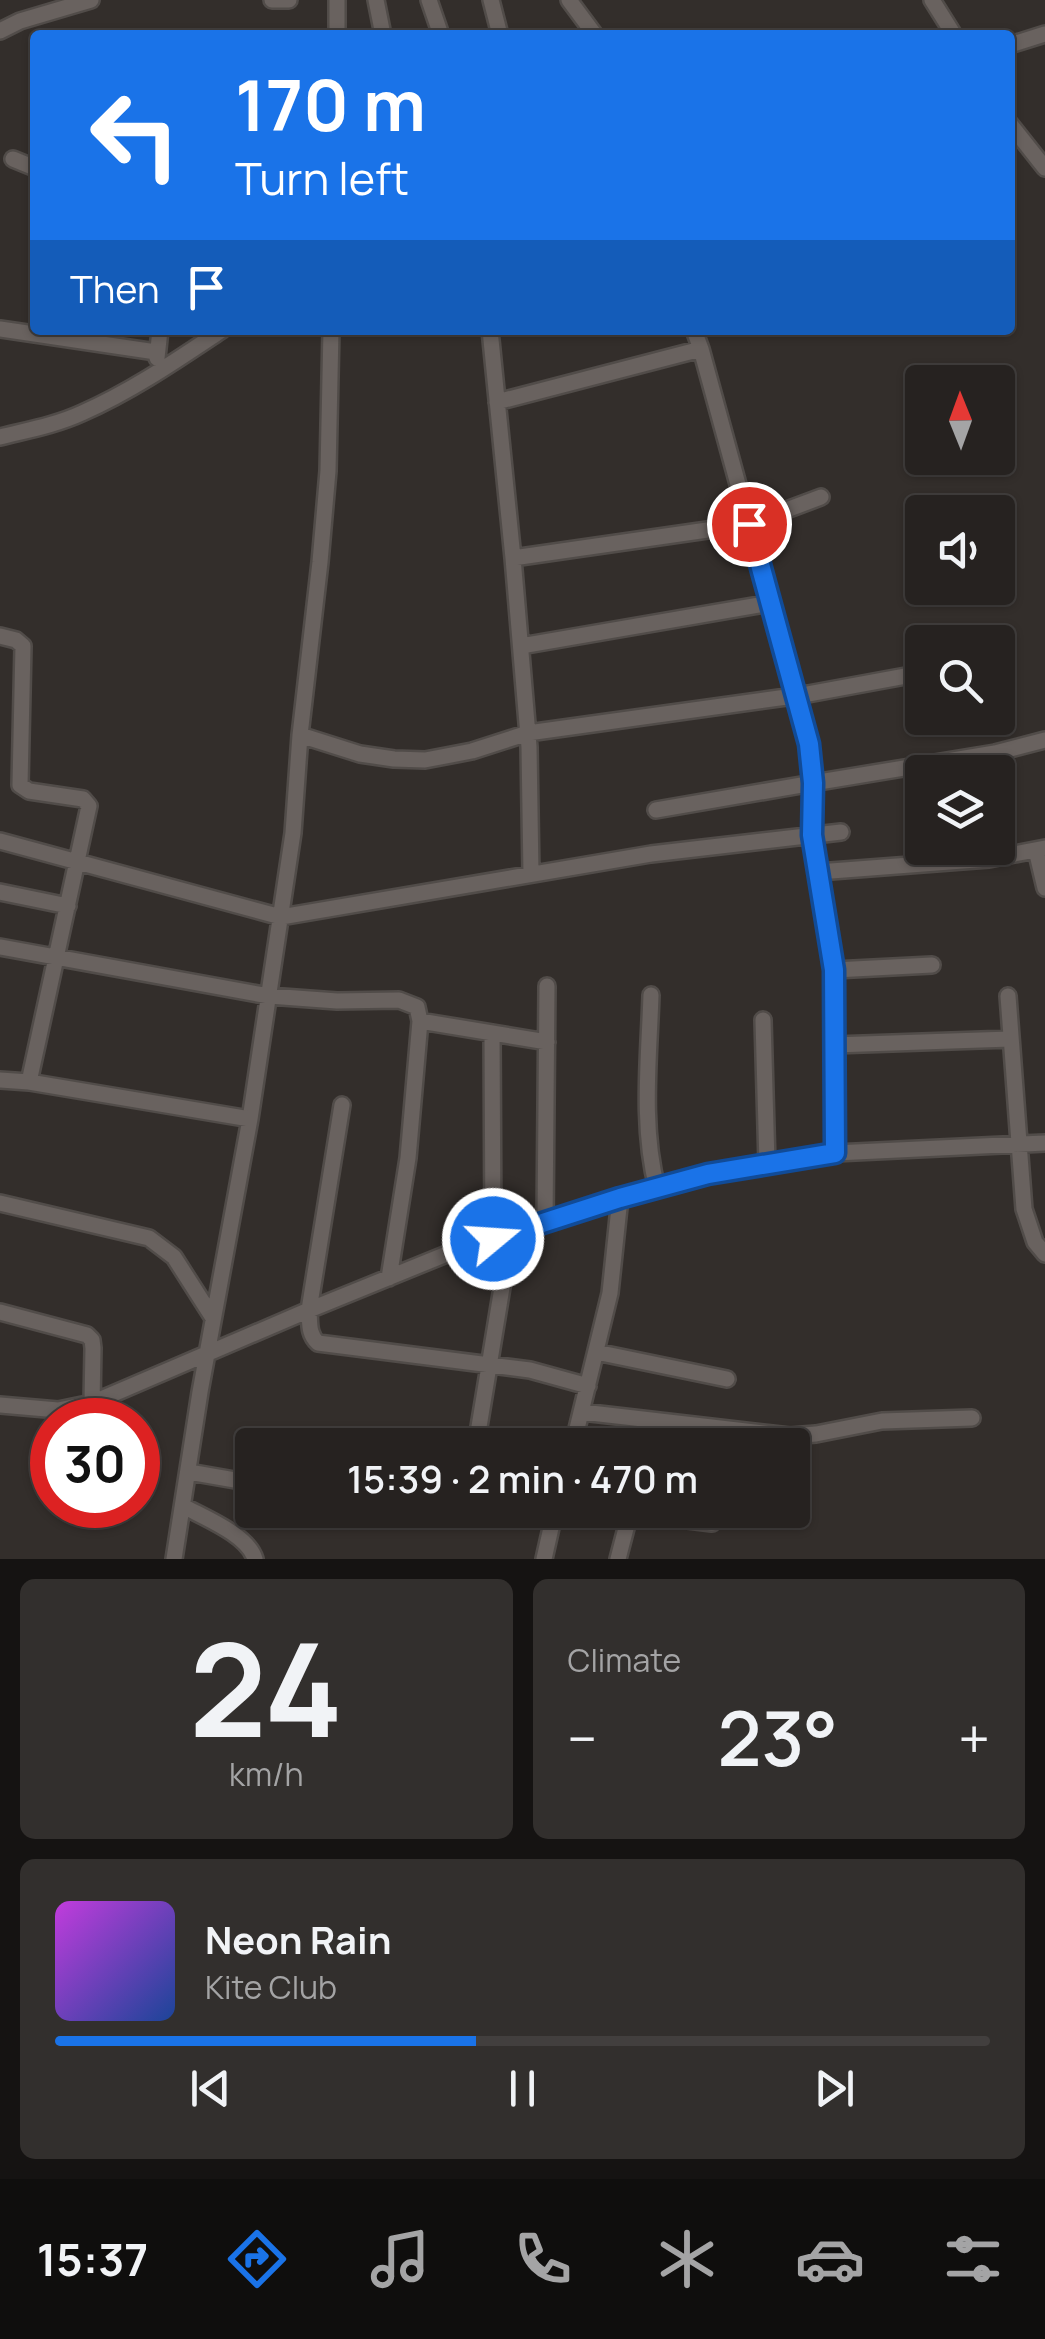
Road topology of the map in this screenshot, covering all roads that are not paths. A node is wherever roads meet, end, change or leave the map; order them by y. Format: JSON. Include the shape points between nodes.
{"nodes":[{"id":1,"x":91,"y":0,"type":"edge"},
{"id":2,"x":272,"y":0,"type":"edge"},
{"id":3,"x":289,"y":0,"type":"edge"},
{"id":4,"x":337,"y":0,"type":"edge"},
{"id":5,"x":376,"y":0,"type":"edge"},
{"id":6,"x":429,"y":0,"type":"edge"},
{"id":7,"x":492,"y":0,"type":"edge"},
{"id":8,"x":569,"y":0,"type":"edge"},
{"id":9,"x":932,"y":0,"type":"edge"},
{"id":10,"x":336,"y":30,"type":"edge"},
{"id":11,"x":381,"y":30,"type":"edge"},
{"id":12,"x":439,"y":30,"type":"edge"},
{"id":13,"x":499,"y":30,"type":"edge"},
{"id":14,"x":592,"y":30,"type":"edge"},
{"id":15,"x":951,"y":30,"type":"edge"},
{"id":16,"x":0,"y":31,"type":"edge"},
{"id":17,"x":1045,"y":34,"type":"edge"},
{"id":18,"x":1015,"y":43,"type":"edge"},
{"id":19,"x":1015,"y":130,"type":"edge"},
{"id":20,"x":13,"y":159,"type":"dead end"},
{"id":21,"x":30,"y":166,"type":"edge"},
{"id":22,"x":1045,"y":168,"type":"edge"},
{"id":23,"x":0,"y":329,"type":"edge"},
{"id":24,"x":30,"y":333,"type":"edge"},
{"id":25,"x":41,"y":335,"type":"edge"},
{"id":26,"x":159,"y":335,"type":"edge"},
{"id":27,"x":214,"y":335,"type":"edge"},
{"id":28,"x":332,"y":335,"type":"edge"},
{"id":29,"x":490,"y":335,"type":"edge"},
{"id":30,"x":696,"y":335,"type":"edge"},
{"id":31,"x":702,"y":349,"type":"junction"},
{"id":32,"x":156,"y":352,"type":"junction"},
{"id":33,"x":159,"y":372,"type":"junction"},
{"id":34,"x":497,"y":402,"type":"junction"},
{"id":35,"x":0,"y":436,"type":"edge"},
{"id":36,"x":821,"y":497,"type":"dead end"},
{"id":37,"x":749,"y":524,"type":"junction"},
{"id":38,"x":514,"y":558,"type":"junction"},
{"id":39,"x":771,"y":603,"type":"junction"},
{"id":40,"x":0,"y":636,"type":"edge"},
{"id":41,"x":520,"y":646,"type":"junction"},
{"id":42,"x":905,"y":676,"type":"edge"},
{"id":43,"x":796,"y":695,"type":"junction"},
{"id":44,"x":528,"y":733,"type":"junction"},
{"id":45,"x":300,"y":735,"type":"junction"},
{"id":46,"x":1045,"y":740,"type":"edge"},
{"id":47,"x":813,"y":783,"type":"junction"},
{"id":48,"x":656,"y":810,"type":"dead end"},
{"id":49,"x":841,"y":832,"type":"dead end"},
{"id":50,"x":812,"y":835,"type":"junction"},
{"id":51,"x":0,"y":841,"type":"edge"},
{"id":52,"x":1041,"y":849,"type":"edge"},
{"id":53,"x":78,"y":862,"type":"junction"},
{"id":54,"x":818,"y":872,"type":"junction"},
{"id":55,"x":531,"y":874,"type":"junction"},
{"id":56,"x":1045,"y":888,"type":"edge"},
{"id":57,"x":0,"y":892,"type":"edge"},
{"id":58,"x":68,"y":906,"type":"junction"},
{"id":59,"x":280,"y":917,"type":"junction"},
{"id":60,"x":0,"y":947,"type":"edge"},
{"id":61,"x":57,"y":957,"type":"junction"},
{"id":62,"x":932,"y":964,"type":"dead end"},
{"id":63,"x":834,"y":970,"type":"junction"},
{"id":64,"x":546,"y":986,"type":"dead end"},
{"id":65,"x":651,"y":995,"type":"dead end"},
{"id":66,"x":269,"y":996,"type":"junction"},
{"id":67,"x":1008,"y":996,"type":"dead end"},
{"id":68,"x":763,"y":1020,"type":"dead end"},
{"id":69,"x":420,"y":1022,"type":"junction"},
{"id":70,"x":492,"y":1034,"type":"junction"},
{"id":71,"x":1010,"y":1039,"type":"junction"},
{"id":72,"x":547,"y":1042,"type":"junction"},
{"id":73,"x":834,"y":1046,"type":"junction"},
{"id":74,"x":29,"y":1082,"type":"junction"},
{"id":75,"x":1,"y":1084,"type":"edge"},
{"id":76,"x":342,"y":1106,"type":"dead end"},
{"id":77,"x":250,"y":1119,"type":"junction"},
{"id":78,"x":1045,"y":1143,"type":"edge"},
{"id":79,"x":1020,"y":1144,"type":"junction"},
{"id":80,"x":835,"y":1153,"type":"junction"},
{"id":81,"x":767,"y":1164,"type":"junction"},
{"id":82,"x":657,"y":1188,"type":"junction"},
{"id":83,"x":620,"y":1198,"type":"junction"},
{"id":84,"x":0,"y":1203,"type":"edge"},
{"id":85,"x":544,"y":1222,"type":"junction"},
{"id":86,"x":511,"y":1234,"type":"junction"},
{"id":87,"x":493,"y":1239,"type":"junction"},
{"id":88,"x":1045,"y":1254,"type":"edge"},
{"id":89,"x":389,"y":1278,"type":"junction"},
{"id":90,"x":309,"y":1310,"type":"junction"},
{"id":91,"x":0,"y":1312,"type":"edge"},
{"id":92,"x":213,"y":1318,"type":"junction"},
{"id":93,"x":596,"y":1352,"type":"junction"},
{"id":94,"x":206,"y":1356,"type":"junction"},
{"id":95,"x":489,"y":1364,"type":"junction"},
{"id":96,"x":728,"y":1378,"type":"dead end"},
{"id":97,"x":588,"y":1386,"type":"junction"},
{"id":98,"x":92,"y":1398,"type":"edge"},
{"id":99,"x":106,"y":1398,"type":"edge"},
{"id":100,"x":0,"y":1405,"type":"edge"},
{"id":101,"x":30,"y":1408,"type":"edge"},
{"id":102,"x":582,"y":1412,"type":"junction"},
{"id":103,"x":972,"y":1418,"type":"dead end"},
{"id":104,"x":479,"y":1428,"type":"edge"},
{"id":105,"x":578,"y":1428,"type":"edge"},
{"id":106,"x":189,"y":1472,"type":"junction"},
{"id":107,"x":235,"y":1480,"type":"edge"},
{"id":108,"x":183,"y":1506,"type":"junction"},
{"id":109,"x":552,"y":1528,"type":"edge"},
{"id":110,"x":626,"y":1528,"type":"edge"},
{"id":111,"x":174,"y":1559,"type":"edge"},
{"id":112,"x":255,"y":1559,"type":"edge"},
{"id":113,"x":544,"y":1559,"type":"edge"},
{"id":114,"x":618,"y":1559,"type":"edge"}],
"edges":[{"from":1,"to":16,"type":"street"},
{"from":2,"to":3,"type":"street"},
{"from":4,"to":10,"type":"street"},
{"from":5,"to":11,"type":"street"},
{"from":6,"to":12,"type":"street"},
{"from":7,"to":13,"type":"street"},
{"from":8,"to":14,"type":"street"},
{"from":9,"to":15,"type":"street"},
{"from":17,"to":18,"type":"street"},
{"from":19,"to":22,"type":"street"},
{"from":20,"to":21,"type":"street"},
{"from":23,"to":24,"type":"street"},
{"from":25,"to":32,"type":"street"},
{"from":26,"to":32,"type":"street"},
{"from":27,"to":33,"type":"street"},
{"from":28,"to":45,"type":"street","via":[[328,471]]},
{"from":29,"to":34,"type":"street"},
{"from":30,"to":31,"type":"street"},
{"from":31,"to":34,"type":"street"},
{"from":31,"to":37,"type":"street"},
{"from":32,"to":33,"type":"street"},
{"from":33,"to":35,"type":"street","via":[[80,414]]},
{"from":34,"to":38,"type":"street"},
{"from":36,"to":37,"type":"street"},
{"from":37,"to":38,"type":"street"},
{"from":37,"to":39,"type":"street"},
{"from":38,"to":41,"type":"street"},
{"from":39,"to":41,"type":"street"},
{"from":39,"to":43,"type":"street"},
{"from":40,"to":53,"type":"street","via":[[23,646],[20,785],[87,802]]},
{"from":41,"to":44,"type":"street"},
{"from":42,"to":43,"type":"street"},
{"from":43,"to":44,"type":"street"},
{"from":43,"to":47,"type":"street"},
{"from":44,"to":45,"type":"street","via":[[426,760],[360,754]]},
{"from":44,"to":55,"type":"street"},
{"from":45,"to":59,"type":"street"},
{"from":46,"to":47,"type":"street"},
{"from":47,"to":48,"type":"street"},
{"from":47,"to":50,"type":"street"},
{"from":49,"to":50,"type":"street"},
{"from":50,"to":54,"type":"street"},
{"from":50,"to":55,"type":"street"},
{"from":51,"to":53,"type":"street"},
{"from":52,"to":54,"type":"street"},
{"from":52,"to":56,"type":"street"},
{"from":53,"to":58,"type":"street"},
{"from":53,"to":59,"type":"street"},
{"from":54,"to":63,"type":"street"},
{"from":55,"to":59,"type":"street"},
{"from":57,"to":58,"type":"street"},
{"from":58,"to":61,"type":"street"},
{"from":59,"to":66,"type":"street"},
{"from":60,"to":61,"type":"street"},
{"from":61,"to":66,"type":"street"},
{"from":61,"to":74,"type":"street"},
{"from":62,"to":63,"type":"street"},
{"from":63,"to":73,"type":"street"},
{"from":64,"to":72,"type":"street"},
{"from":65,"to":82,"type":"street","via":[[649,1108]]},
{"from":66,"to":69,"type":"street","via":[[399,1000],[417,1007]]},
{"from":66,"to":77,"type":"street"},
{"from":67,"to":71,"type":"street"},
{"from":68,"to":81,"type":"street"},
{"from":69,"to":70,"type":"street"},
{"from":69,"to":89,"type":"street"},
{"from":70,"to":72,"type":"street"},
{"from":70,"to":87,"type":"street"},
{"from":71,"to":73,"type":"street"},
{"from":71,"to":79,"type":"street"},
{"from":72,"to":85,"type":"street"},
{"from":73,"to":80,"type":"street"},
{"from":74,"to":75,"type":"street"},
{"from":74,"to":77,"type":"street"},
{"from":76,"to":90,"type":"street"},
{"from":77,"to":92,"type":"street"},
{"from":78,"to":79,"type":"street"},
{"from":79,"to":80,"type":"street"},
{"from":79,"to":88,"type":"street","via":[[1024,1209]]},
{"from":80,"to":81,"type":"street"},
{"from":81,"to":82,"type":"street"},
{"from":82,"to":83,"type":"street"},
{"from":83,"to":85,"type":"street"},
{"from":83,"to":93,"type":"street"},
{"from":84,"to":92,"type":"street","via":[[149,1238],[174,1258]]},
{"from":85,"to":86,"type":"street"},
{"from":86,"to":87,"type":"street"},
{"from":86,"to":95,"type":"street"},
{"from":87,"to":89,"type":"street"},
{"from":89,"to":90,"type":"street"},
{"from":90,"to":94,"type":"street"},
{"from":90,"to":95,"type":"street","via":[[318,1343]]},
{"from":91,"to":98,"type":"street","via":[[87,1335]]},
{"from":92,"to":94,"type":"street"},
{"from":93,"to":96,"type":"street"},
{"from":93,"to":97,"type":"street"},
{"from":94,"to":99,"type":"street"},
{"from":94,"to":106,"type":"street"},
{"from":95,"to":97,"type":"street"},
{"from":95,"to":104,"type":"street"},
{"from":97,"to":102,"type":"street"},
{"from":100,"to":101,"type":"street"},
{"from":102,"to":103,"type":"street","via":[[790,1436],[882,1420]]},
{"from":102,"to":105,"type":"street"},
{"from":106,"to":107,"type":"street"},
{"from":106,"to":108,"type":"street"},
{"from":108,"to":111,"type":"street"},
{"from":108,"to":112,"type":"street","via":[[245,1541]]},
{"from":109,"to":113,"type":"street"},
{"from":110,"to":114,"type":"street"}]}
